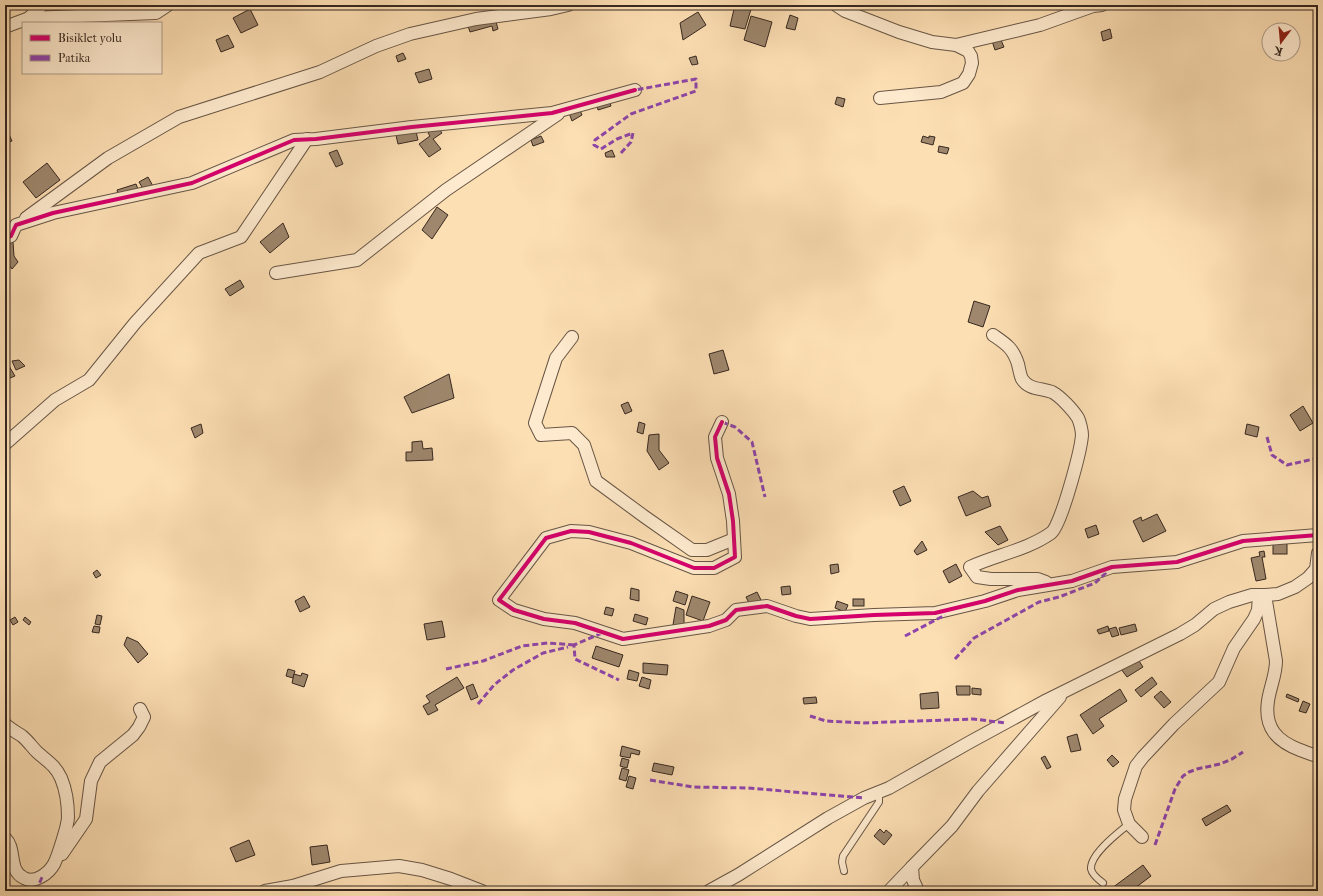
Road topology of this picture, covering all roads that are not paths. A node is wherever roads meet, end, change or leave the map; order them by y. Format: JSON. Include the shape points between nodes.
{"nodes":[{"id":1,"x":42,"y":5,"type":"edge"},
{"id":2,"x":168,"y":5,"type":"edge"},
{"id":3,"x":568,"y":5,"type":"edge"},
{"id":4,"x":836,"y":5,"type":"edge"},
{"id":5,"x":1102,"y":5,"type":"edge"},
{"id":6,"x":30,"y":18,"type":"junction"},
{"id":7,"x":5,"y":27,"type":"edge"},
{"id":8,"x":956,"y":45,"type":"junction"},
{"id":9,"x":635,"y":90,"type":"dead end"},
{"id":10,"x":880,"y":98,"type":"dead end"},
{"id":11,"x":564,"y":110,"type":"junction"},
{"id":12,"x":307,"y":139,"type":"junction"},
{"id":13,"x":16,"y":225,"type":"junction"},
{"id":14,"x":5,"y":238,"type":"edge"},
{"id":15,"x":276,"y":273,"type":"dead end"},
{"id":16,"x":993,"y":335,"type":"dead end"},
{"id":17,"x":572,"y":337,"type":"dead end"},
{"id":18,"x":722,"y":422,"type":"dead end"},
{"id":19,"x":5,"y":444,"type":"edge"},
{"id":20,"x":1318,"y":535,"type":"edge"},
{"id":21,"x":734,"y":539,"type":"junction"},
{"id":22,"x":1318,"y":553,"type":"edge"},
{"id":23,"x":1051,"y":584,"type":"junction"},
{"id":24,"x":1262,"y":595,"type":"junction"},
{"id":25,"x":1065,"y":691,"type":"junction"},
{"id":26,"x":140,"y":709,"type":"dead end"},
{"id":27,"x":5,"y":724,"type":"edge"},
{"id":28,"x":1318,"y":756,"type":"edge"},
{"id":29,"x":879,"y":793,"type":"junction"},
{"id":30,"x":1129,"y":824,"type":"junction"},
{"id":31,"x":1142,"y":837,"type":"dead end"},
{"id":32,"x":5,"y":838,"type":"edge"},
{"id":33,"x":54,"y":864,"type":"junction"},
{"id":34,"x":912,"y":868,"type":"junction"},
{"id":35,"x":844,"y":871,"type":"dead end"},
{"id":36,"x":1103,"y":884,"type":"dead end"},
{"id":37,"x":265,"y":891,"type":"edge"},
{"id":38,"x":479,"y":891,"type":"edge"},
{"id":39,"x":709,"y":891,"type":"edge"},
{"id":40,"x":889,"y":891,"type":"edge"},
{"id":41,"x":918,"y":891,"type":"edge"}],
"edges":[{"from":1,"to":6,"type":"street"},
{"from":2,"to":6,"type":"street","via":[[156,12]]},
{"from":3,"to":13,"type":"street","via":[[476,19],[410,34],[376,46],[320,72],[179,116],[108,158]]},
{"from":4,"to":8,"type":"street","via":[[899,32],[932,42]]},
{"from":5,"to":8,"type":"street"},
{"from":6,"to":7,"type":"street"},
{"from":8,"to":10,"type":"street","via":[[972,56],[969,74],[963,83],[941,92]]},
{"from":9,"to":11,"type":"street"},
{"from":11,"to":12,"type":"street"},
{"from":11,"to":15,"type":"street","via":[[446,190],[357,260]]},
{"from":12,"to":13,"type":"street","via":[[294,140],[192,183],[53,213]]},
{"from":12,"to":19,"type":"street","via":[[241,237],[199,253],[135,323],[89,380],[55,400]]},
{"from":13,"to":14,"type":"street","via":[[11,236]]},
{"from":16,"to":23,"type":"street","via":[[1010,347],[1016,357],[1022,379],[1033,388],[1052,393],[1067,405],[1079,419],[1082,434],[1061,517],[1053,532],[1016,550],[970,567],[977,577],[1038,579]]},
{"from":17,"to":21,"type":"street","via":[[556,358],[535,423],[541,434],[572,433],[584,445],[596,481],[692,550],[707,550]]},
{"from":18,"to":21,"type":"street","via":[[715,437],[717,458],[729,494]]},
{"from":20,"to":23,"type":"street","via":[[1243,542],[1177,562],[1112,567],[1072,581]]},
{"from":21,"to":23,"type":"street","via":[[735,557],[714,568],[694,568],[631,543],[571,530],[546,538],[499,600],[514,610],[544,619],[575,623],[624,639],[709,626],[726,620],[736,610],[766,606],[810,619],[934,613],[1018,590]]},
{"from":22,"to":24,"type":"street","via":[[1316,569],[1308,578],[1278,594]]},
{"from":24,"to":25,"type":"street","via":[[1252,595],[1214,609],[1180,634]]},
{"from":24,"to":28,"type":"street","via":[[1276,661],[1267,716],[1276,737],[1287,745]]},
{"from":24,"to":30,"type":"street","via":[[1254,619],[1234,648],[1219,682],[1174,724],[1136,766],[1125,799],[1124,810]]},
{"from":25,"to":29,"type":"street"},
{"from":25,"to":34,"type":"street","via":[[978,791],[952,826]]},
{"from":26,"to":33,"type":"street","via":[[144,717],[139,727],[127,741],[100,762],[91,781],[86,819]]},
{"from":27,"to":33,"type":"street","via":[[52,763],[61,779],[66,794],[68,818]]},
{"from":29,"to":35,"type":"lane","via":[[879,802],[842,856]]},
{"from":29,"to":39,"type":"street","via":[[864,798],[828,818]]},
{"from":30,"to":31,"type":"street"},
{"from":30,"to":36,"type":"lane","via":[[1099,851],[1092,862],[1092,872]]},
{"from":32,"to":33,"type":"street","via":[[10,845],[15,870],[23,878],[38,878]]},
{"from":34,"to":40,"type":"street"},
{"from":34,"to":41,"type":"street","via":[[913,880]]},
{"from":37,"to":38,"type":"street","via":[[293,886],[341,871],[399,866],[452,879]]}]}
